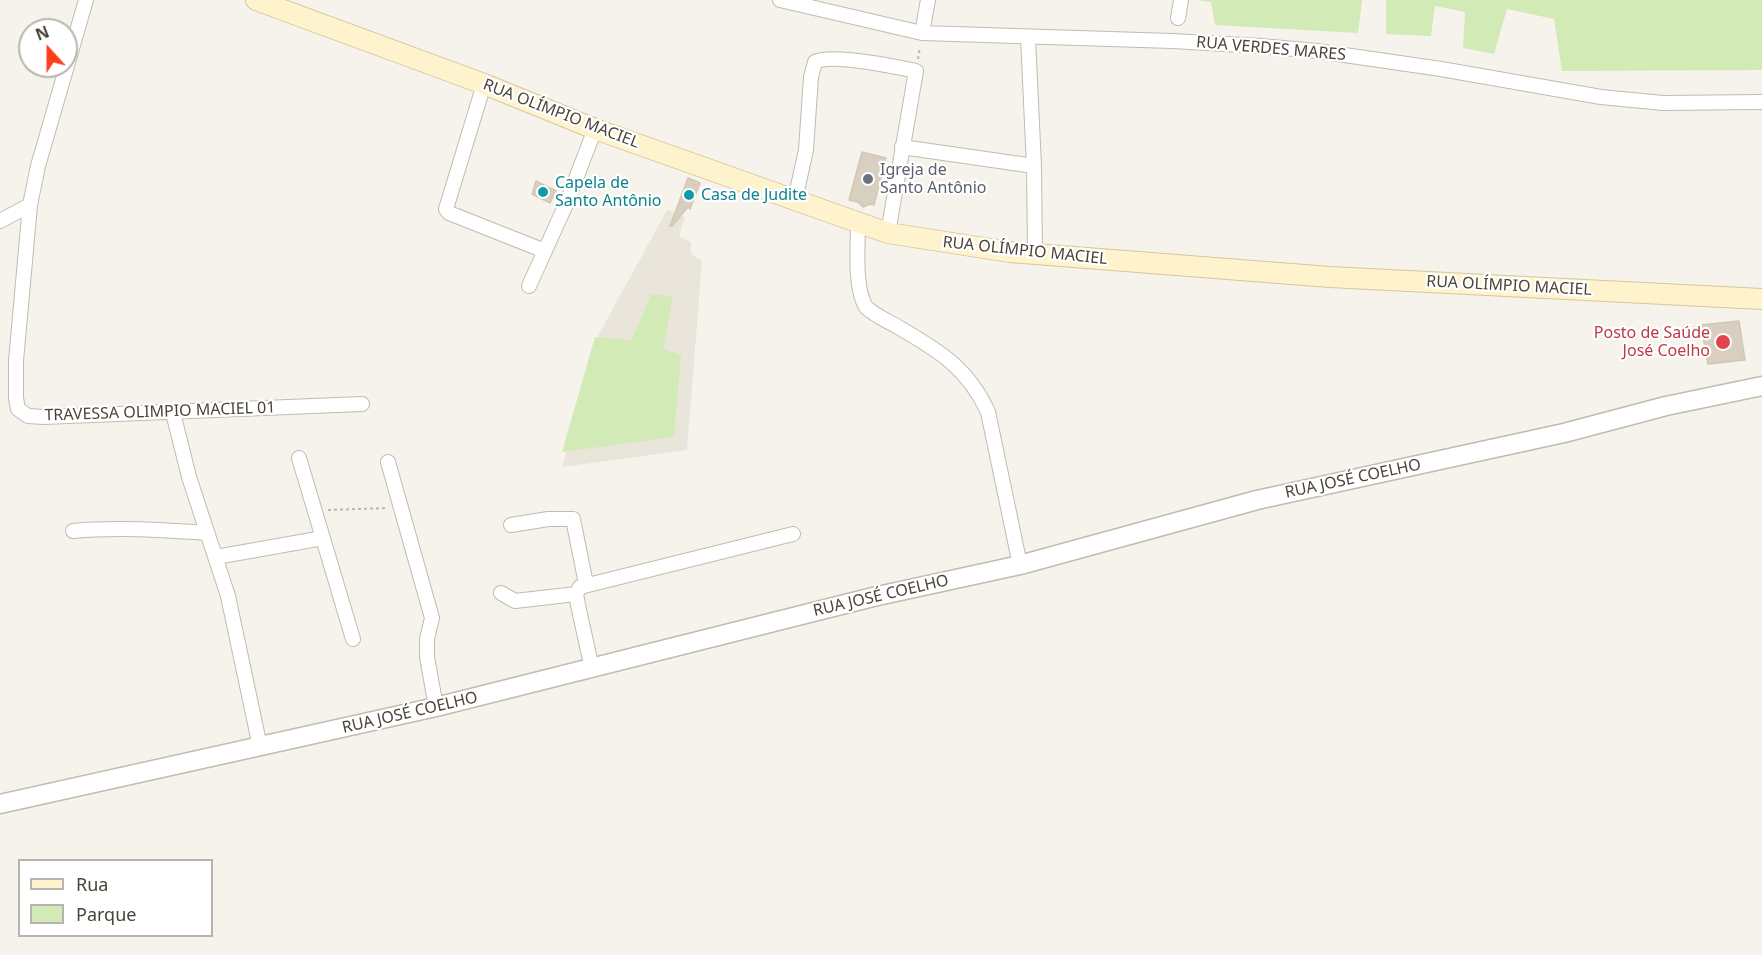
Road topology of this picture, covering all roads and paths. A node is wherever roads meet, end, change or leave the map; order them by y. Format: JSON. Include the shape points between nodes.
{"nodes":[{"id":1,"x":86,"y":0,"type":"edge"},
{"id":2,"x":256,"y":0,"type":"edge"},
{"id":3,"x":780,"y":0,"type":"edge"},
{"id":4,"x":928,"y":0,"type":"edge"},
{"id":5,"x":1181,"y":0,"type":"edge"},
{"id":6,"x":1178,"y":18,"type":"dead end"},
{"id":7,"x":922,"y":33,"type":"junction"},
{"id":8,"x":1028,"y":38,"type":"junction"},
{"id":9,"x":916,"y":71,"type":"junction"},
{"id":10,"x":484,"y":84,"type":"junction"},
{"id":11,"x":1762,"y":102,"type":"edge"},
{"id":12,"x":595,"y":129,"type":"junction"},
{"id":13,"x":902,"y":147,"type":"junction"},
{"id":14,"x":1034,"y":166,"type":"junction"},
{"id":15,"x":795,"y":200,"type":"junction"},
{"id":16,"x":30,"y":206,"type":"junction"},
{"id":17,"x":0,"y":221,"type":"edge"},
{"id":18,"x":858,"y":223,"type":"junction"},
{"id":19,"x":888,"y":233,"type":"junction"},
{"id":20,"x":545,"y":251,"type":"junction"},
{"id":21,"x":1035,"y":254,"type":"junction"},
{"id":22,"x":530,"y":286,"type":"dead end"},
{"id":23,"x":1762,"y":299,"type":"edge"},
{"id":24,"x":1762,"y":386,"type":"edge"},
{"id":25,"x":362,"y":404,"type":"dead end"},
{"id":26,"x":173,"y":413,"type":"junction"},
{"id":27,"x":299,"y":458,"type":"dead end"},
{"id":28,"x":388,"y":462,"type":"dead end"},
{"id":29,"x":401,"y":507,"type":"junction"},
{"id":30,"x":316,"y":511,"type":"junction"},
{"id":31,"x":511,"y":525,"type":"dead end"},
{"id":32,"x":73,"y":531,"type":"dead end"},
{"id":33,"x":207,"y":533,"type":"junction"},
{"id":34,"x":793,"y":534,"type":"dead end"},
{"id":35,"x":323,"y":538,"type":"junction"},
{"id":36,"x":216,"y":557,"type":"junction"},
{"id":37,"x":1020,"y":565,"type":"junction"},
{"id":38,"x":586,"y":584,"type":"junction"},
{"id":39,"x":501,"y":593,"type":"dead end"},
{"id":40,"x":576,"y":594,"type":"junction"},
{"id":41,"x":353,"y":639,"type":"dead end"},
{"id":42,"x":592,"y":669,"type":"junction"},
{"id":43,"x":436,"y":707,"type":"junction"},
{"id":44,"x":260,"y":747,"type":"junction"},
{"id":45,"x":0,"y":804,"type":"edge"}],
"edges":[{"from":1,"to":16,"type":"street","name":"TRAVESSA OLIMPIO MACIEL 01","via":[[44,143]]},
{"from":2,"to":10,"type":"main road","name":"RUA OLÍMPIO MACIEL"},
{"from":3,"to":7,"type":"street","name":"RUA VERDES MARES"},
{"from":4,"to":7,"type":"street"},
{"from":5,"to":6,"type":"street"},
{"from":7,"to":8,"type":"street","name":"RUA VERDES MARES"},
{"from":7,"to":9,"type":"path"},
{"from":8,"to":11,"type":"street","name":"RUA VERDES MARES","via":[[1261,46],[1441,69],[1601,97],[1663,103]]},
{"from":8,"to":14,"type":"street"},
{"from":9,"to":13,"type":"street"},
{"from":9,"to":15,"type":"street","via":[[873,63],[820,59],[815,62],[806,150]]},
{"from":10,"to":12,"type":"main road","name":"RUA OLÍMPIO MACIEL"},
{"from":10,"to":20,"type":"street","via":[[446,210]]},
{"from":12,"to":15,"type":"main road","name":"RUA OLÍMPIO MACIEL"},
{"from":12,"to":20,"type":"street"},
{"from":13,"to":14,"type":"street"},
{"from":13,"to":19,"type":"street"},
{"from":14,"to":21,"type":"street"},
{"from":15,"to":18,"type":"main road","name":"RUA OLÍMPIO MACIEL"},
{"from":16,"to":17,"type":"street"},
{"from":16,"to":26,"type":"street","name":"TRAVESSA OLIMPIO MACIEL 01","via":[[16,361],[18,409],[28,416],[44,417]]},
{"from":18,"to":19,"type":"main road","name":"RUA OLÍMPIO MACIEL"},
{"from":18,"to":37,"type":"street","via":[[859,286],[866,308],[940,351],[961,369],[981,395],[988,412]]},
{"from":19,"to":21,"type":"main road","name":"RUA OLÍMPIO MACIEL"},
{"from":20,"to":22,"type":"street"},
{"from":21,"to":23,"type":"main road","name":"RUA OLÍMPIO MACIEL","via":[[1330,277]]},
{"from":24,"to":37,"type":"street","name":"RUA JOSÉ COELHO","via":[[1257,500]]},
{"from":25,"to":26,"type":"street","name":"TRAVESSA OLIMPIO MACIEL 01"},
{"from":26,"to":33,"type":"street"},
{"from":27,"to":30,"type":"street"},
{"from":28,"to":29,"type":"street"},
{"from":29,"to":30,"type":"path"},
{"from":29,"to":43,"type":"street","via":[[432,618],[427,657]]},
{"from":30,"to":35,"type":"street"},
{"from":31,"to":38,"type":"street","via":[[573,519]]},
{"from":32,"to":33,"type":"street","via":[[135,528]]},
{"from":33,"to":36,"type":"street"},
{"from":34,"to":38,"type":"street"},
{"from":35,"to":36,"type":"street"},
{"from":35,"to":41,"type":"street"},
{"from":36,"to":44,"type":"street"},
{"from":37,"to":42,"type":"street","name":"RUA JOSÉ COELHO","via":[[873,597]]},
{"from":38,"to":40,"type":"street"},
{"from":39,"to":40,"type":"street","via":[[515,601]]},
{"from":40,"to":42,"type":"street"},
{"from":42,"to":43,"type":"street","name":"RUA JOSÉ COELHO"},
{"from":43,"to":44,"type":"street","name":"RUA JOSÉ COELHO"},
{"from":44,"to":45,"type":"street","name":"RUA JOSÉ COELHO"}]}
